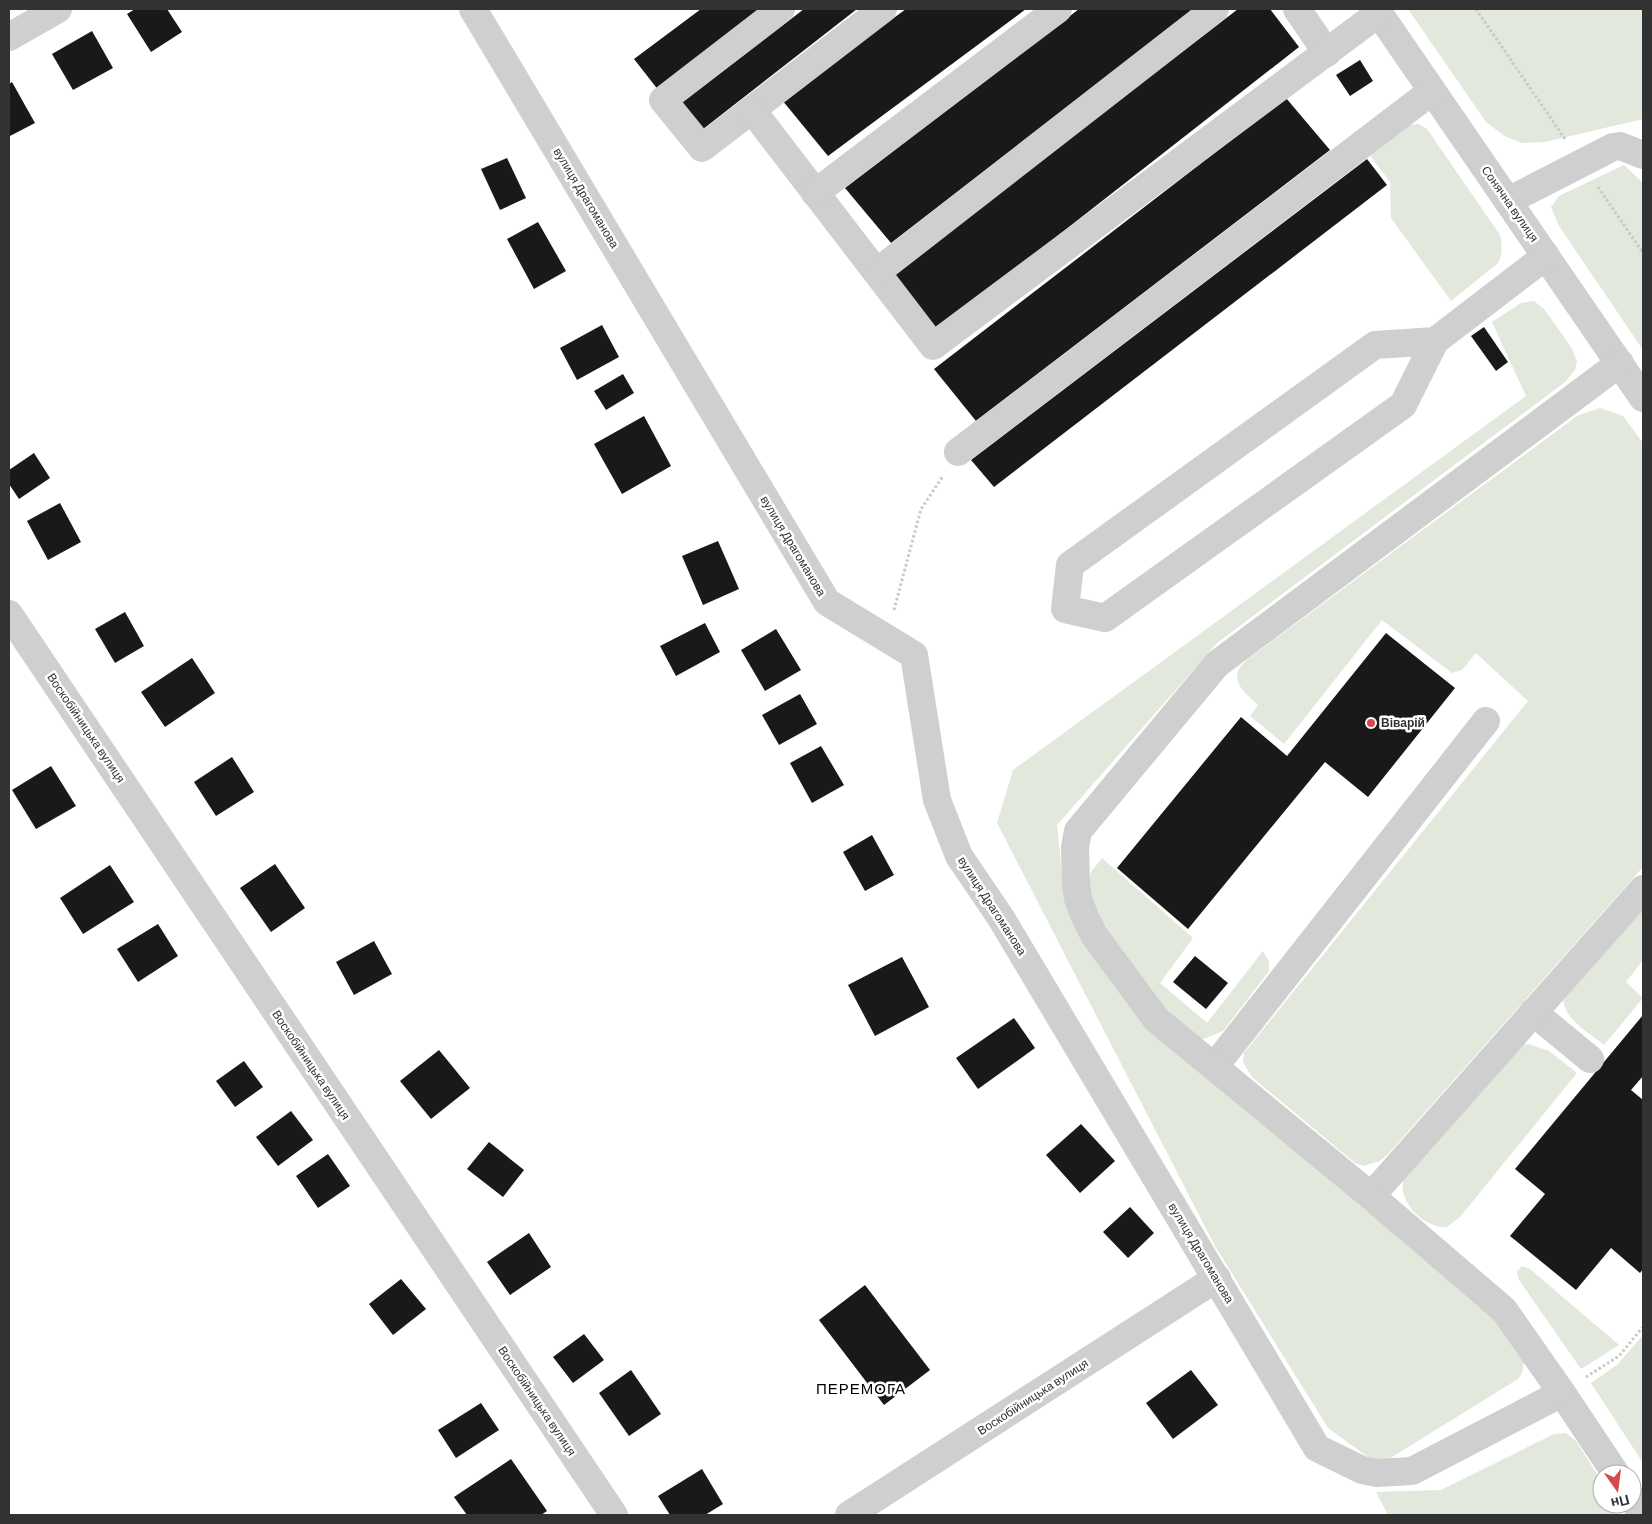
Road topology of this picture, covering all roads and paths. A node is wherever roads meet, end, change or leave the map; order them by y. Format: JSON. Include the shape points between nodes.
{"nodes":[{"id":1,"x":58,"y":9,"type":"edge"},
{"id":2,"x":474,"y":9,"type":"edge"},
{"id":3,"x":780,"y":9,"type":"edge"},
{"id":4,"x":883,"y":9,"type":"edge"},
{"id":5,"x":1058,"y":9,"type":"edge"},
{"id":6,"x":1215,"y":9,"type":"edge"},
{"id":7,"x":1296,"y":9,"type":"edge"},
{"id":8,"x":1476,"y":9,"type":"edge"},
{"id":9,"x":1377,"y":11,"type":"edge"},
{"id":10,"x":9,"y":37,"type":"edge"},
{"id":11,"x":1327,"y":53,"type":"junction"},
{"id":12,"x":1432,"y":91,"type":"junction"},
{"id":13,"x":752,"y":110,"type":"junction"},
{"id":14,"x":1643,"y":155,"type":"edge"},
{"id":15,"x":1582,"y":162,"type":"junction"},
{"id":16,"x":816,"y":193,"type":"junction"},
{"id":17,"x":1508,"y":201,"type":"junction"},
{"id":18,"x":1643,"y":253,"type":"edge"},
{"id":19,"x":1546,"y":256,"type":"junction"},
{"id":20,"x":877,"y":272,"type":"junction"},
{"id":21,"x":1435,"y":341,"type":"junction"},
{"id":22,"x":1620,"y":363,"type":"junction"},
{"id":23,"x":1643,"y":398,"type":"edge"},
{"id":24,"x":958,"y":452,"type":"joint"},
{"id":25,"x":9,"y":614,"type":"edge"},
{"id":26,"x":886,"y":638,"type":"junction"},
{"id":27,"x":1486,"y":721,"type":"dead end"},
{"id":28,"x":1643,"y":889,"type":"edge"},
{"id":29,"x":1533,"y":1012,"type":"junction"},
{"id":30,"x":1590,"y":1059,"type":"dead end"},
{"id":31,"x":1214,"y":1067,"type":"junction"},
{"id":32,"x":1371,"y":1196,"type":"junction"},
{"id":33,"x":1216,"y":1278,"type":"junction"},
{"id":34,"x":1643,"y":1327,"type":"edge"},
{"id":35,"x":1562,"y":1393,"type":"junction"},
{"id":36,"x":1609,"y":1464,"type":"edge"},
{"id":37,"x":614,"y":1515,"type":"edge"},
{"id":38,"x":849,"y":1515,"type":"edge"}],
"edges":[{"from":1,"to":10,"type":"street"},
{"from":2,"to":26,"type":"street","name":"вулиця Драгоманова","via":[[827,602]]},
{"from":3,"to":13,"type":"street","via":[[663,100],[702,148]]},
{"from":4,"to":13,"type":"street"},
{"from":5,"to":16,"type":"street"},
{"from":6,"to":20,"type":"street"},
{"from":7,"to":11,"type":"street"},
{"from":8,"to":15,"type":"path"},
{"from":9,"to":11,"type":"street"},
{"from":9,"to":12,"type":"street","name":"Сонячна вулиця"},
{"from":11,"to":20,"type":"street","via":[[933,346]]},
{"from":12,"to":17,"type":"street","name":"Сонячна вулиця"},
{"from":12,"to":24,"type":"street"},
{"from":13,"to":16,"type":"street"},
{"from":14,"to":15,"type":"street","via":[[1620,146]]},
{"from":15,"to":17,"type":"street"},
{"from":15,"to":18,"type":"path"},
{"from":16,"to":20,"type":"street"},
{"from":17,"to":19,"type":"street","name":"Сонячна вулиця"},
{"from":19,"to":21,"type":"street"},
{"from":19,"to":22,"type":"street","name":"Сонячна вулиця"},
{"from":21,"to":21,"type":"street","via":[[1403,405],[1395,411],[1105,618],[1065,609],[1070,565],[1078,559],[1375,345]]},
{"from":22,"to":23,"type":"street","name":"Сонячна вулиця"},
{"from":22,"to":31,"type":"street","via":[[1217,664],[1078,831],[1075,865],[1078,899],[1094,935],[1156,1019]]},
{"from":24,"to":26,"type":"path","via":[[922,509]]},
{"from":25,"to":37,"type":"street","name":"Воскобійницька вулиця"},
{"from":26,"to":33,"type":"street","name":"вулиця Драгоманова","via":[[914,654],[937,800],[959,856],[1001,918]]},
{"from":27,"to":31,"type":"street"},
{"from":28,"to":29,"type":"street"},
{"from":29,"to":30,"type":"street"},
{"from":29,"to":32,"type":"street"},
{"from":31,"to":32,"type":"street"},
{"from":32,"to":35,"type":"street","via":[[1504,1310]]},
{"from":33,"to":35,"type":"street","name":"вулиця Драгоманова","via":[[1317,1448],[1362,1470],[1378,1473],[1412,1471]]},
{"from":33,"to":38,"type":"street","name":"Воскобійницька вулиця"},
{"from":34,"to":35,"type":"path","via":[[1619,1356]]},
{"from":35,"to":36,"type":"street"}]}
